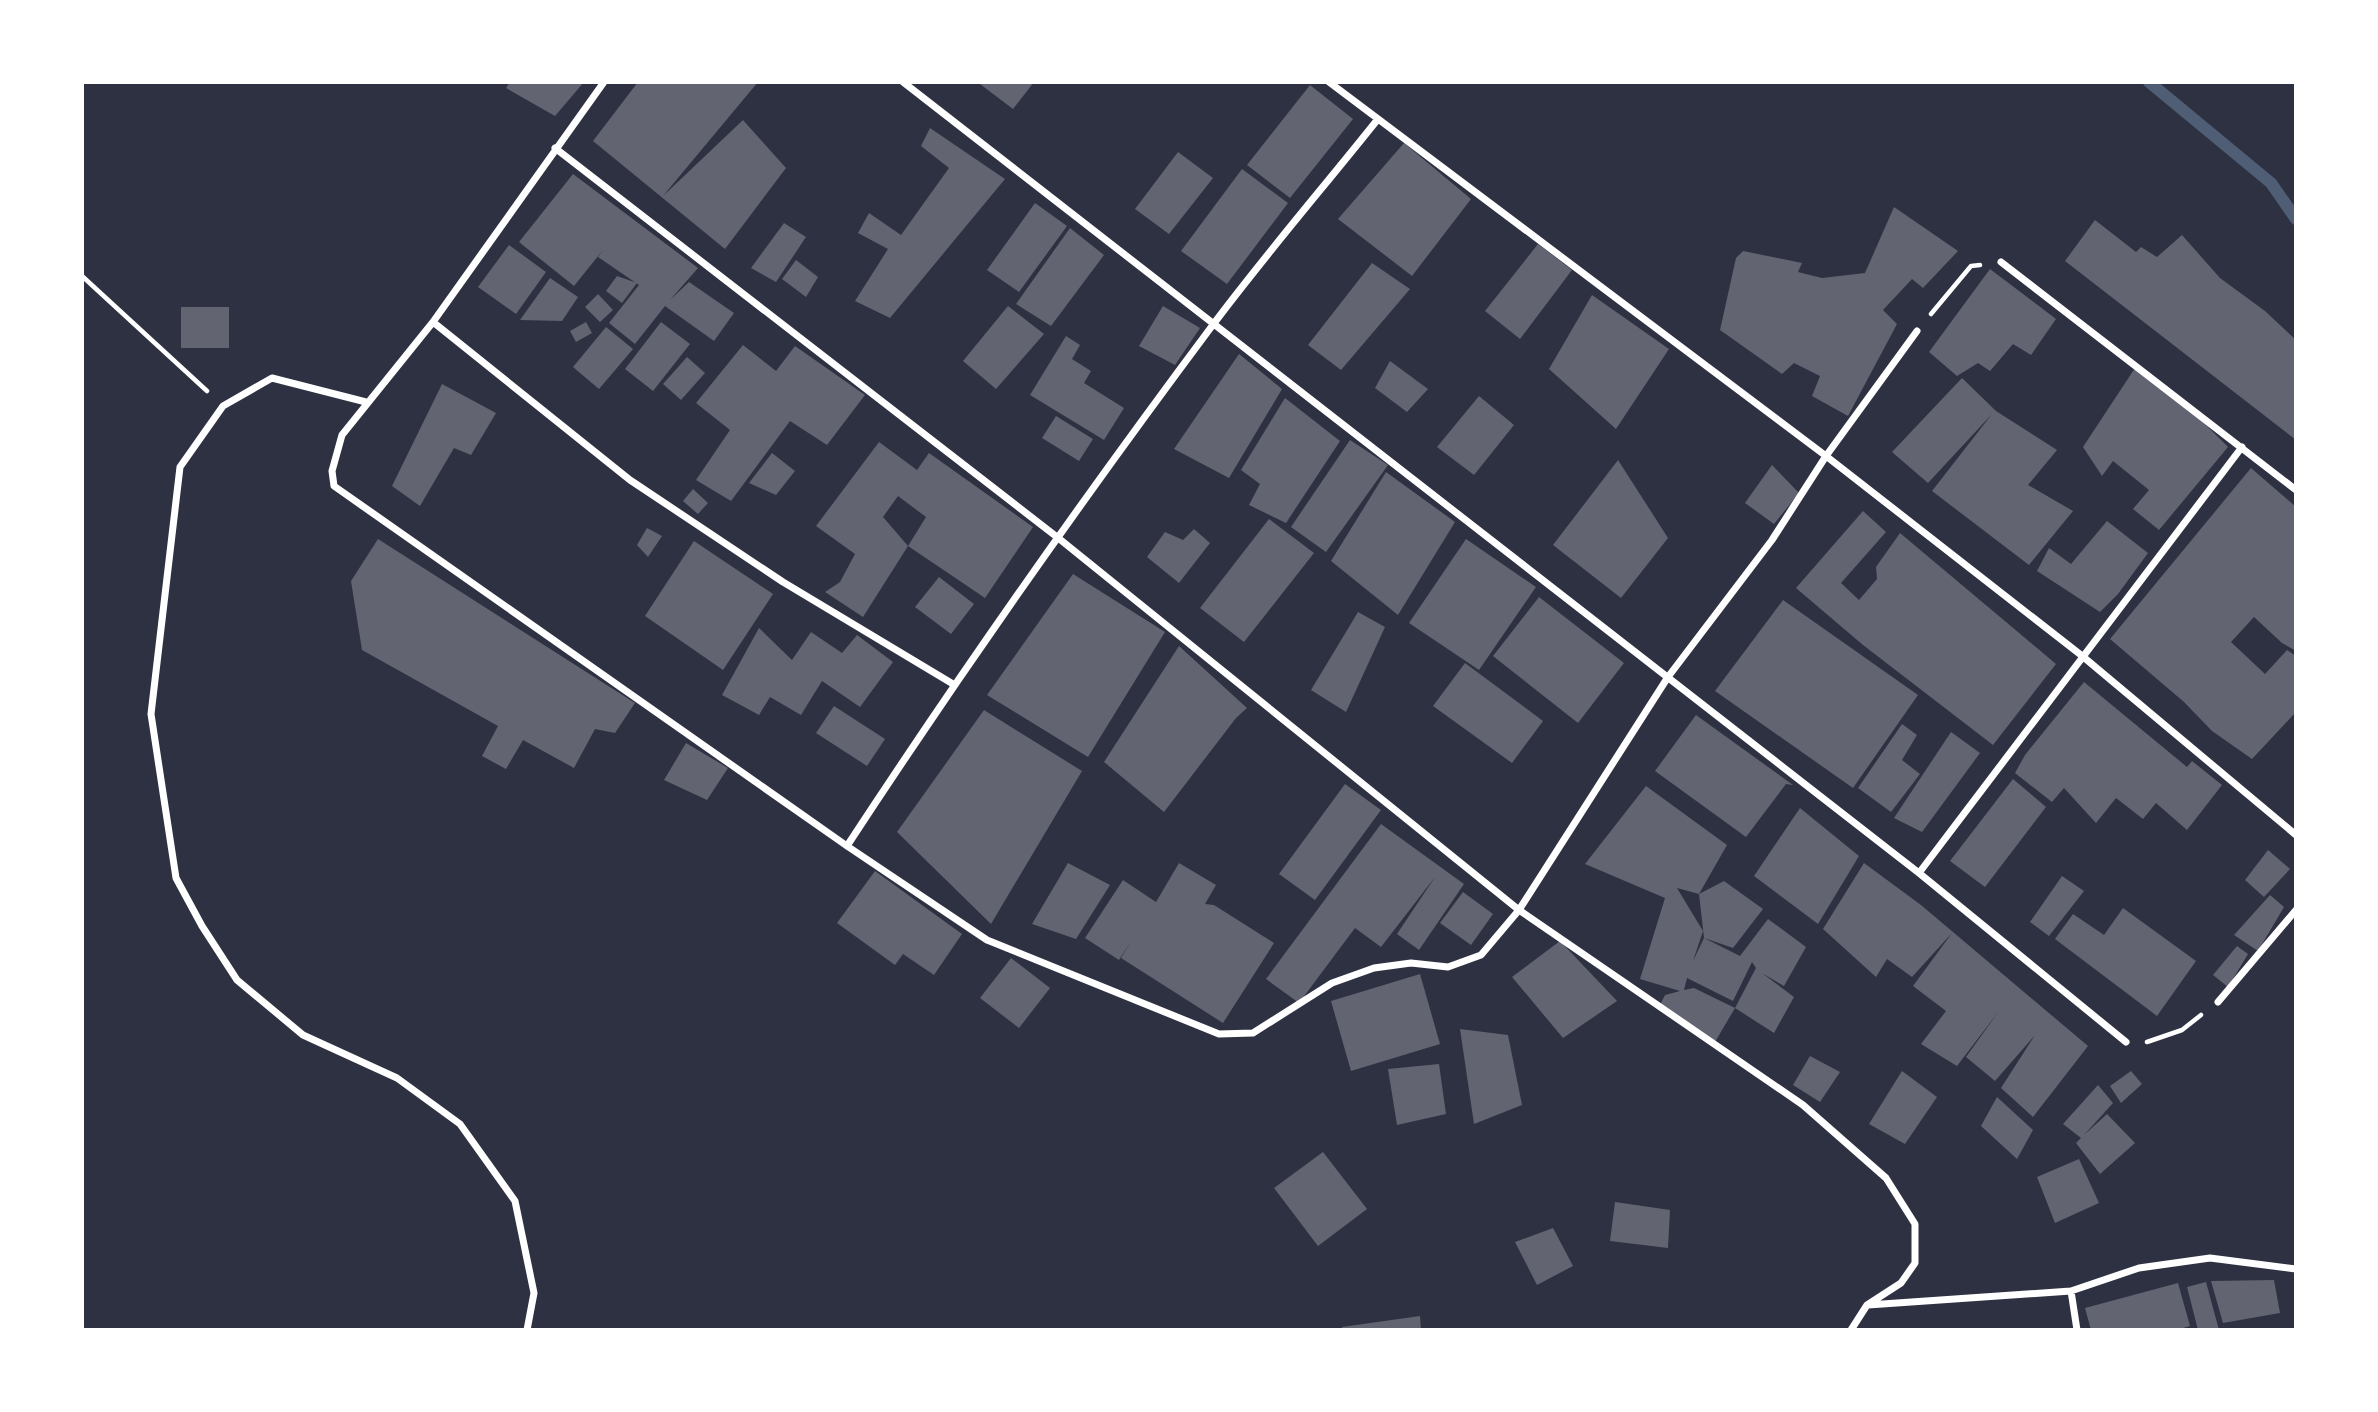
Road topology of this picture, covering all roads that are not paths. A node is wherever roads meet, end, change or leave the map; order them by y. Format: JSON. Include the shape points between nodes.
{"nodes":[{"id":1,"x":604,"y":82,"type":"edge"},
{"id":2,"x":903,"y":82,"type":"edge"},
{"id":3,"x":1329,"y":82,"type":"edge"},
{"id":4,"x":1378,"y":119,"type":"junction"},
{"id":5,"x":555,"y":148,"type":"junction"},
{"id":6,"x":2001,"y":262,"type":"road end"},
{"id":7,"x":433,"y":322,"type":"junction"},
{"id":8,"x":1214,"y":323,"type":"junction"},
{"id":9,"x":1917,"y":331,"type":"road end"},
{"id":10,"x":366,"y":402,"type":"junction"},
{"id":11,"x":2242,"y":447,"type":"junction"},
{"id":12,"x":1826,"y":456,"type":"junction"},
{"id":13,"x":2296,"y":490,"type":"edge"},
{"id":14,"x":1057,"y":537,"type":"junction"},
{"id":15,"x":2081,"y":655,"type":"junction"},
{"id":16,"x":1668,"y":677,"type":"junction"},
{"id":17,"x":953,"y":684,"type":"junction"},
{"id":18,"x":2296,"y":835,"type":"edge"},
{"id":19,"x":847,"y":846,"type":"junction"},
{"id":20,"x":1919,"y":873,"type":"junction"},
{"id":21,"x":1519,"y":910,"type":"junction"},
{"id":22,"x":2296,"y":910,"type":"edge"},
{"id":23,"x":2218,"y":1002,"type":"road end"},
{"id":24,"x":2126,"y":1042,"type":"road end"},
{"id":25,"x":2296,"y":1269,"type":"edge"},
{"id":26,"x":2071,"y":1291,"type":"junction"},
{"id":27,"x":1867,"y":1305,"type":"junction"},
{"id":28,"x":527,"y":1330,"type":"edge"},
{"id":29,"x":1851,"y":1330,"type":"edge"},
{"id":30,"x":2077,"y":1330,"type":"edge"}],
"edges":[{"from":1,"to":5,"type":"street"},
{"from":2,"to":8,"type":"street"},
{"from":3,"to":4,"type":"street"},
{"from":4,"to":8,"type":"street"},
{"from":4,"to":12,"type":"street"},
{"from":5,"to":7,"type":"street"},
{"from":5,"to":14,"type":"street"},
{"from":6,"to":11,"type":"street"},
{"from":7,"to":10,"type":"street"},
{"from":7,"to":17,"type":"street","via":[[630,480],[783,582]]},
{"from":8,"to":14,"type":"street"},
{"from":8,"to":16,"type":"street"},
{"from":9,"to":12,"type":"street"},
{"from":10,"to":19,"type":"street","via":[[342,435],[332,471],[334,486]]},
{"from":10,"to":28,"type":"street","via":[[272,378],[223,406],[180,467],[151,714],[176,878],[237,980],[303,1035],[397,1078],[460,1124],[515,1201],[534,1293]]},
{"from":11,"to":13,"type":"street"},
{"from":11,"to":15,"type":"street"},
{"from":12,"to":15,"type":"street"},
{"from":12,"to":16,"type":"street","via":[[1772,540]]},
{"from":14,"to":17,"type":"street"},
{"from":14,"to":21,"type":"street"},
{"from":15,"to":18,"type":"street"},
{"from":15,"to":20,"type":"street"},
{"from":16,"to":20,"type":"street"},
{"from":16,"to":21,"type":"street"},
{"from":17,"to":19,"type":"street"},
{"from":19,"to":21,"type":"street","via":[[987,940],[1219,1034],[1253,1032],[1332,982],[1374,968],[1410,963],[1448,967],[1481,955]]},
{"from":20,"to":24,"type":"street"},
{"from":21,"to":27,"type":"street","via":[[1803,1105],[1886,1178],[1915,1224],[1915,1263],[1901,1283]]},
{"from":22,"to":23,"type":"street"},
{"from":25,"to":26,"type":"street","via":[[2210,1258],[2139,1268]]},
{"from":26,"to":27,"type":"street"},
{"from":26,"to":30,"type":"street"},
{"from":27,"to":29,"type":"street"}]}
